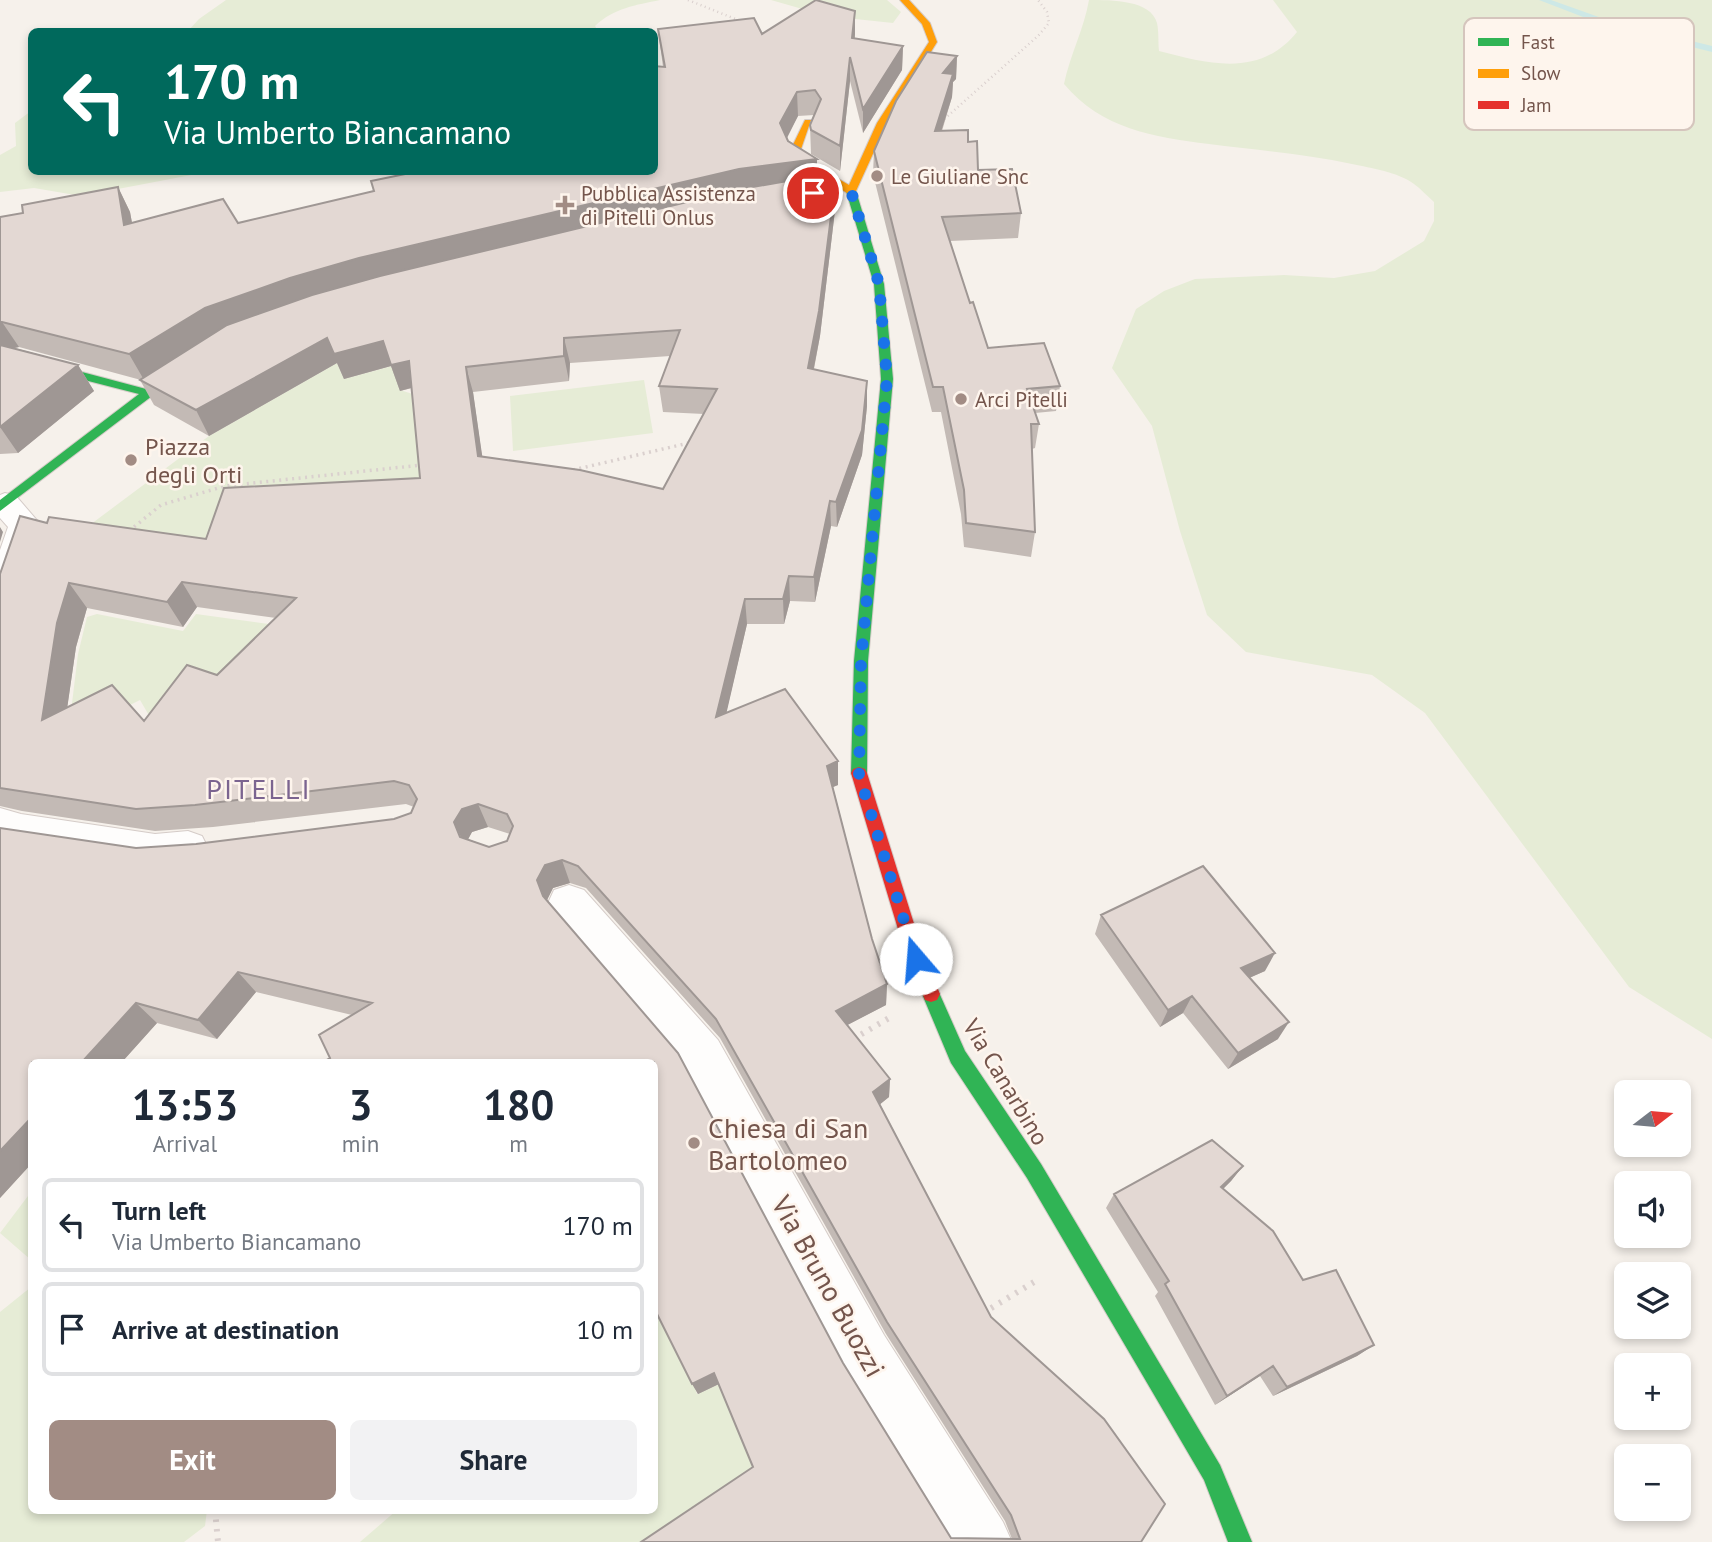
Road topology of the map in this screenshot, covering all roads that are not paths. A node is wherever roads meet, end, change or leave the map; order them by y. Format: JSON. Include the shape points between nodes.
{"nodes":[{"id":1,"x":904,"y":0,"type":"edge"},
{"id":2,"x":808,"y":122,"type":"edge"},
{"id":3,"x":851,"y":191,"type":"junction"},
{"id":4,"x":817,"y":193,"type":"edge"},
{"id":5,"x":205,"y":357,"type":"edge"},
{"id":6,"x":0,"y":363,"type":"edge"},
{"id":7,"x":148,"y":393,"type":"junction"},
{"id":8,"x":3,"y":505,"type":"edge"},
{"id":9,"x":0,"y":598,"type":"edge"},
{"id":10,"x":0,"y":824,"type":"edge"},
{"id":11,"x":220,"y":846,"type":"edge"},
{"id":12,"x":569,"y":903,"type":"dead end"},
{"id":13,"x":983,"y":1542,"type":"edge"},
{"id":14,"x":1240,"y":1542,"type":"edge"}],
"edges":[{"from":1,"to":3,"type":"street","via":[[925,19],[933,42],[881,123]]},
{"from":2,"to":3,"type":"street","via":[[796,149],[798,159]]},
{"from":3,"to":4,"type":"street"},
{"from":3,"to":14,"type":"street","name":"Via Canarbino","via":[[879,284],[887,379],[861,661],[859,775],[916,959],[958,1057],[1034,1171],[1212,1473]]},
{"from":5,"to":7,"type":"street"},
{"from":6,"to":7,"type":"street","via":[[18,359]]},
{"from":7,"to":8,"type":"street"},
{"from":8,"to":9,"type":"street","via":[[25,525]]},
{"from":10,"to":11,"type":"street","via":[[155,851]]},
{"from":12,"to":13,"type":"street","name":"Via Bruno Buozzi","via":[[702,1055],[865,1354]]}]}
